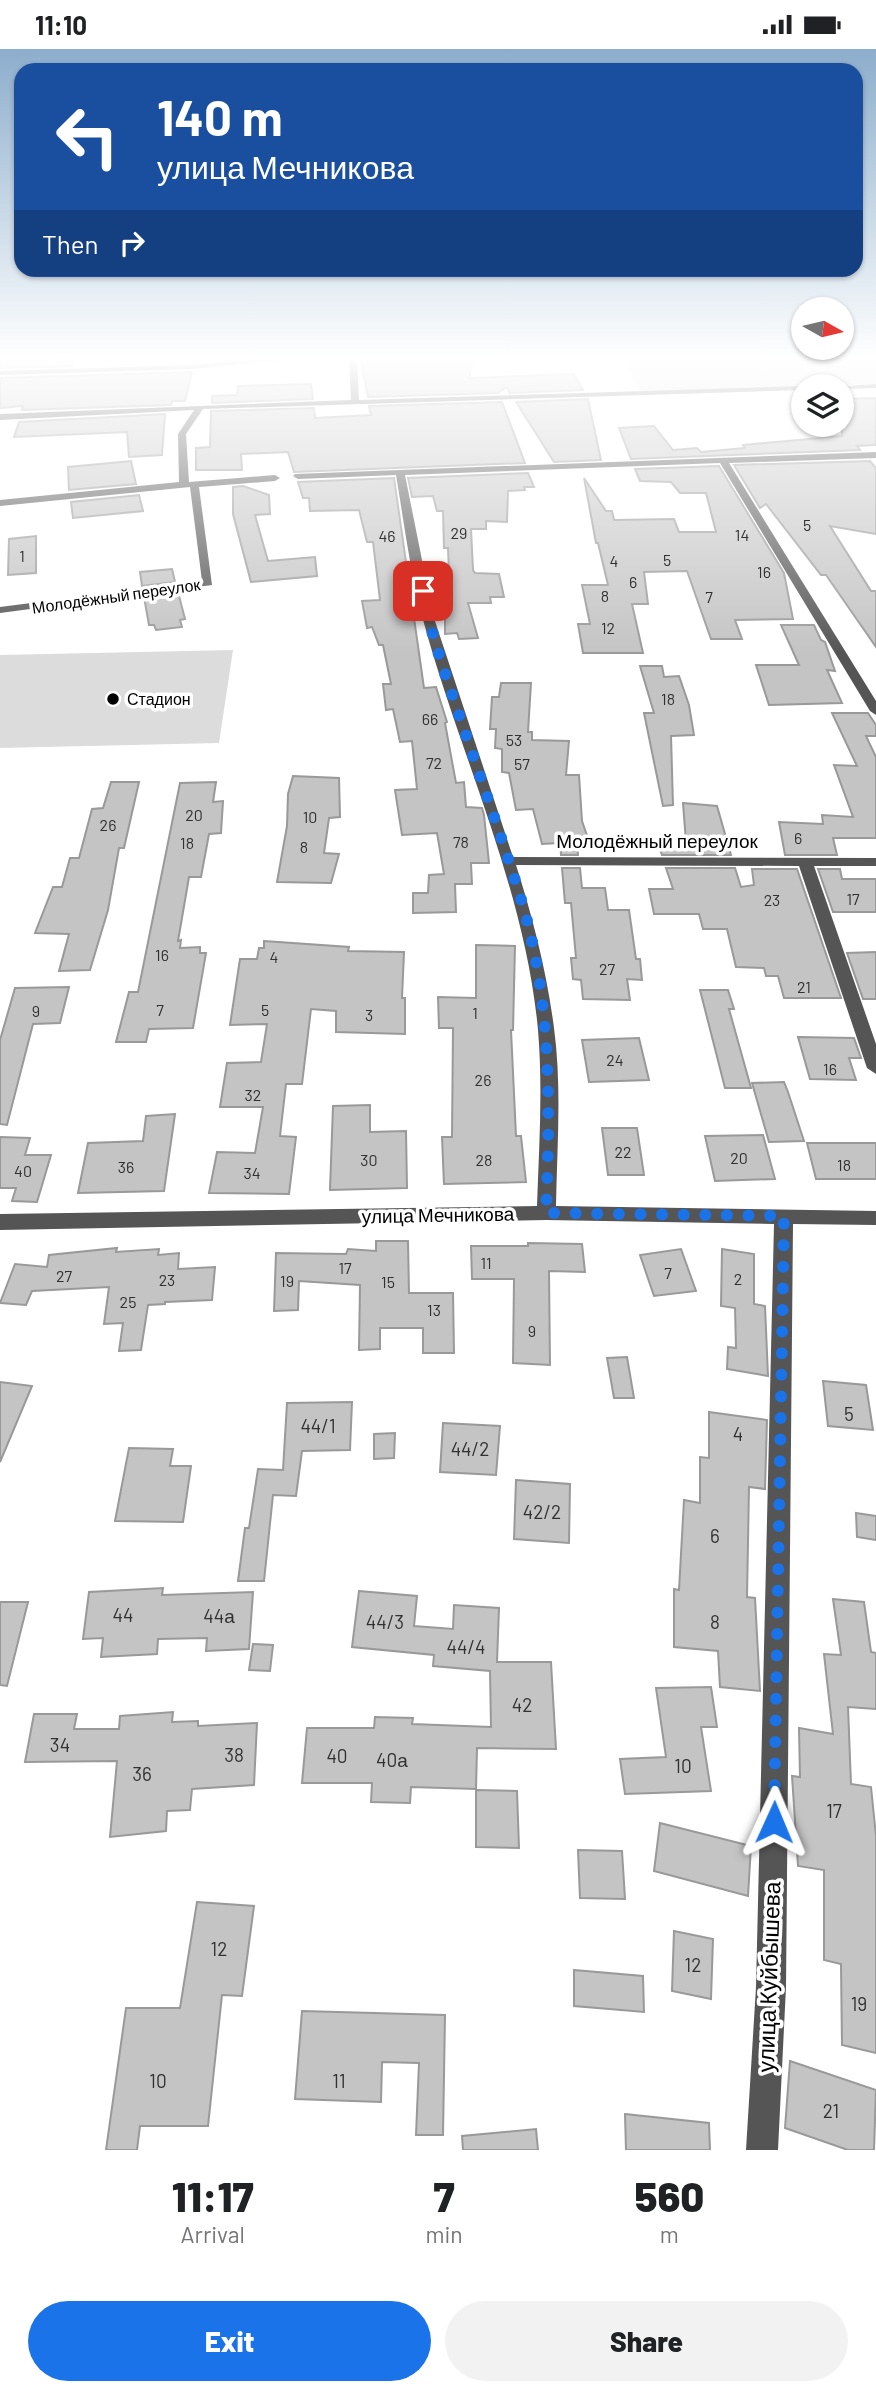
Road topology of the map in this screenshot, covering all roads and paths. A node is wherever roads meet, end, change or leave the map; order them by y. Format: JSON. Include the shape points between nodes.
{"nodes":[{"id":1,"x":185,"y":458,"type":"edge"},
{"id":2,"x":810,"y":458,"type":"edge"},
{"id":3,"x":724,"y":462,"type":"junction"},
{"id":4,"x":400,"y":472,"type":"junction"},
{"id":5,"x":298,"y":476,"type":"dead end"},
{"id":6,"x":275,"y":478,"type":"dead end"},
{"id":7,"x":189,"y":485,"type":"junction"},
{"id":8,"x":0,"y":503,"type":"edge"},
{"id":9,"x":0,"y":610,"type":"edge"},
{"id":10,"x":876,"y":711,"type":"edge"},
{"id":11,"x":508,"y":861,"type":"junction"},
{"id":12,"x":805,"y":862,"type":"junction"},
{"id":13,"x":876,"y":862,"type":"edge"},
{"id":14,"x":876,"y":1068,"type":"edge"},
{"id":15,"x":546,"y":1213,"type":"junction"},
{"id":16,"x":784,"y":1216,"type":"junction"},
{"id":17,"x":876,"y":1218,"type":"edge"},
{"id":18,"x":0,"y":1222,"type":"edge"},
{"id":19,"x":762,"y":2150,"type":"edge"}],
"edges":[{"from":1,"to":7,"type":"street","name":"Молодёжный переулок"},
{"from":2,"to":3,"type":"street"},
{"from":3,"to":4,"type":"street"},
{"from":3,"to":10,"type":"street"},
{"from":4,"to":5,"type":"street"},
{"from":4,"to":11,"type":"street","via":[[427,615]]},
{"from":6,"to":7,"type":"street"},
{"from":7,"to":8,"type":"street"},
{"from":7,"to":9,"type":"street","name":"Молодёжный переулок","via":[[208,583]]},
{"from":11,"to":12,"type":"street","name":"Молодёжный переулок"},
{"from":11,"to":15,"type":"street","via":[[523,909],[546,1029],[550,1104]]},
{"from":12,"to":13,"type":"street","name":"Молодёжный переулок"},
{"from":12,"to":14,"type":"street"},
{"from":15,"to":16,"type":"street","name":"улица Мечникова"},
{"from":15,"to":18,"type":"street","name":"улица Мечникова"},
{"from":16,"to":17,"type":"street","name":"улица Мечникова"},
{"from":16,"to":19,"type":"street","name":"улица Куйбышева","via":[[771,1987]]}]}
